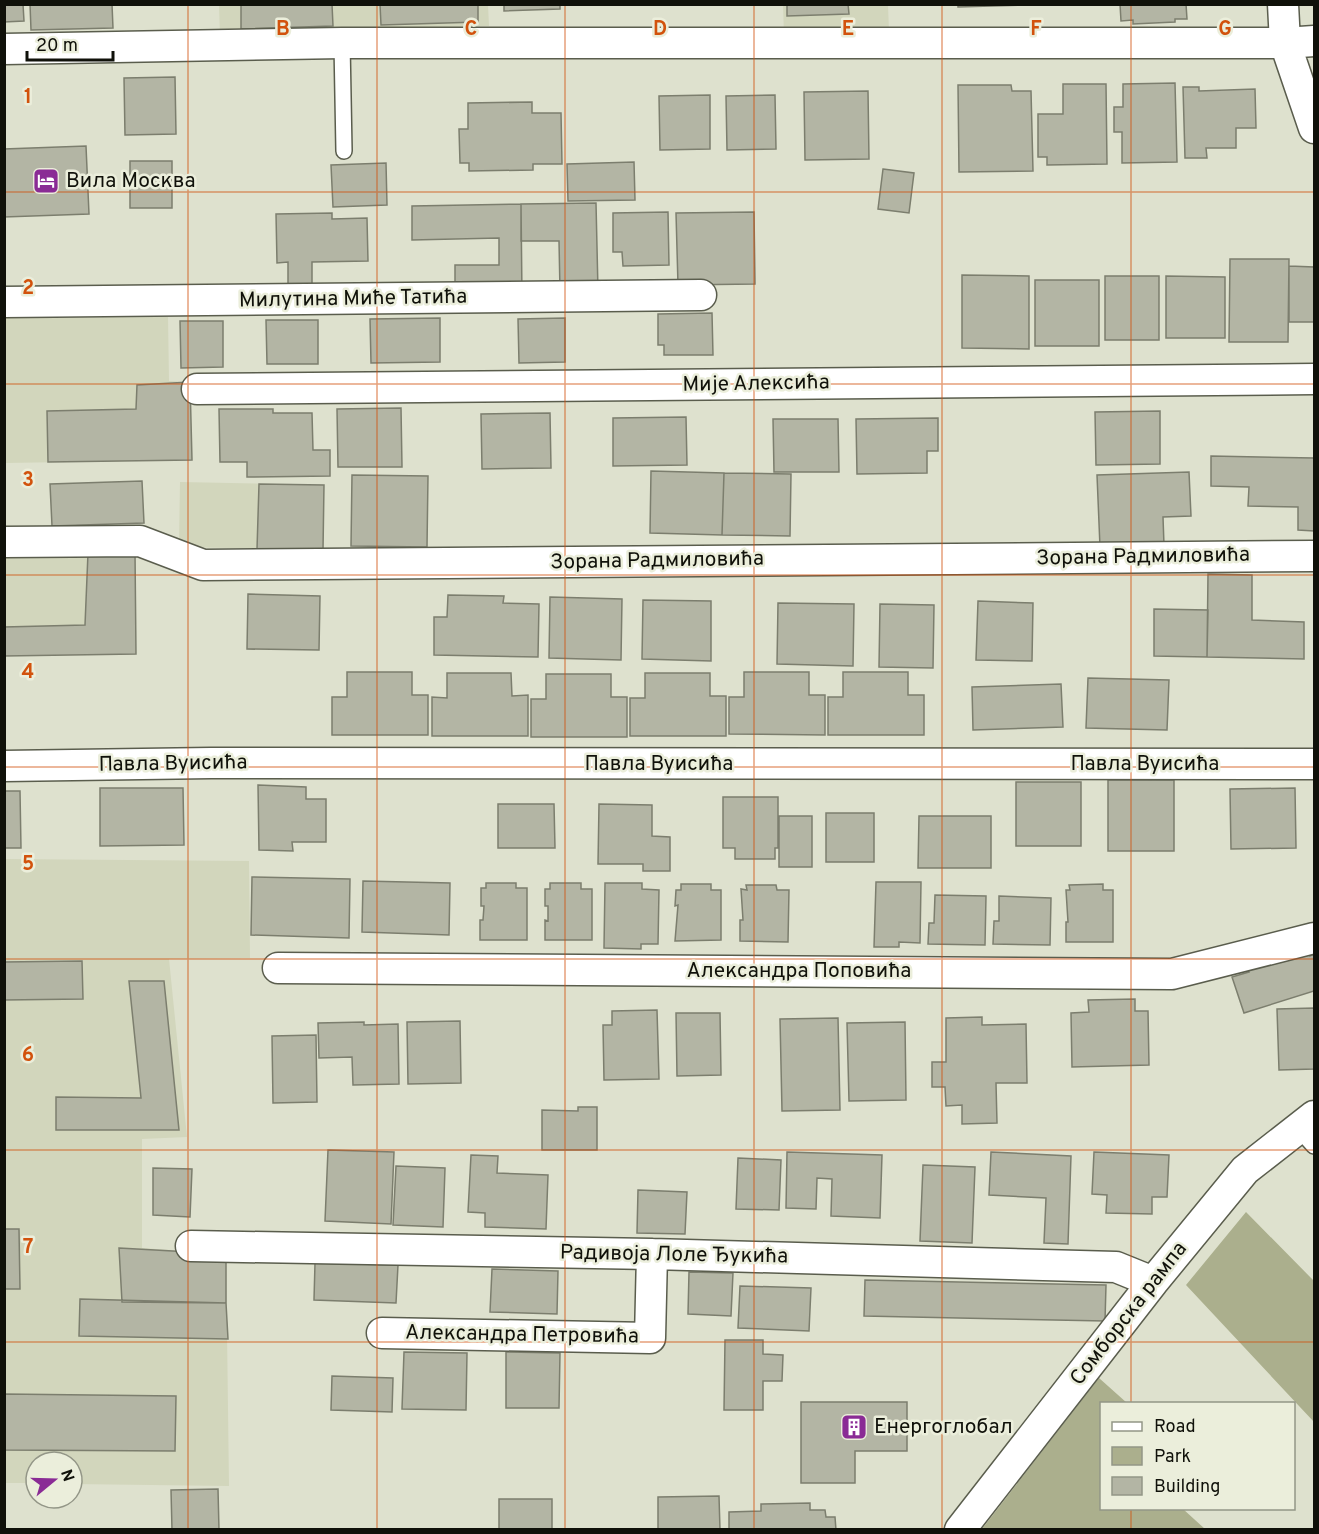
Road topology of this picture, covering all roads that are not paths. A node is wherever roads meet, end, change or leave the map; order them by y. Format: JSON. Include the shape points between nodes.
{"nodes":[{"id":1,"x":1283,"y":4,"type":"edge"},
{"id":2,"x":1314,"y":41,"type":"edge"},
{"id":3,"x":342,"y":43,"type":"junction"},
{"id":4,"x":1285,"y":43,"type":"junction"},
{"id":5,"x":4,"y":49,"type":"edge"},
{"id":6,"x":1314,"y":128,"type":"edge"},
{"id":7,"x":344,"y":151,"type":"dead end"},
{"id":8,"x":702,"y":295,"type":"dead end"},
{"id":9,"x":4,"y":302,"type":"edge"},
{"id":10,"x":1314,"y":379,"type":"edge"},
{"id":11,"x":197,"y":389,"type":"dead end"},
{"id":12,"x":4,"y":543,"type":"edge"},
{"id":13,"x":1314,"y":556,"type":"edge"},
{"id":14,"x":1314,"y":764,"type":"edge"},
{"id":15,"x":4,"y":766,"type":"edge"},
{"id":16,"x":1314,"y":938,"type":"edge"},
{"id":17,"x":278,"y":968,"type":"dead end"},
{"id":18,"x":1309,"y":1130,"type":"edge"},
{"id":19,"x":191,"y":1246,"type":"dead end"},
{"id":20,"x":652,"y":1254,"type":"junction"},
{"id":21,"x":1153,"y":1282,"type":"junction"},
{"id":22,"x":382,"y":1333,"type":"dead end"},
{"id":23,"x":960,"y":1530,"type":"edge"}],
"edges":[{"from":1,"to":4,"type":"street"},
{"from":2,"to":4,"type":"street"},
{"from":3,"to":4,"type":"street"},
{"from":3,"to":5,"type":"street"},
{"from":3,"to":7,"type":"lane"},
{"from":4,"to":6,"type":"street"},
{"from":8,"to":9,"type":"street","name":"Милутина Миће Татића"},
{"from":10,"to":11,"type":"street","name":"Мије Алексића"},
{"from":12,"to":13,"type":"street","name":"Зорана Радмиловића","via":[[140,541],[203,566]]},
{"from":14,"to":15,"type":"street","name":"Павла Вуисића"},
{"from":16,"to":17,"type":"street","name":"Александра Поповића","via":[[1172,974]]},
{"from":18,"to":21,"type":"street","name":"Сомборска рампа","via":[[1245,1170]]},
{"from":19,"to":20,"type":"street","name":"Радивоја Лоле Ђукића"},
{"from":20,"to":21,"type":"street","name":"Радивоја Лоле Ђукића","via":[[1116,1268]]},
{"from":20,"to":22,"type":"street","name":"Александра Петровића","via":[[650,1338]]},
{"from":21,"to":23,"type":"street","name":"Сомборска рампа"}]}
